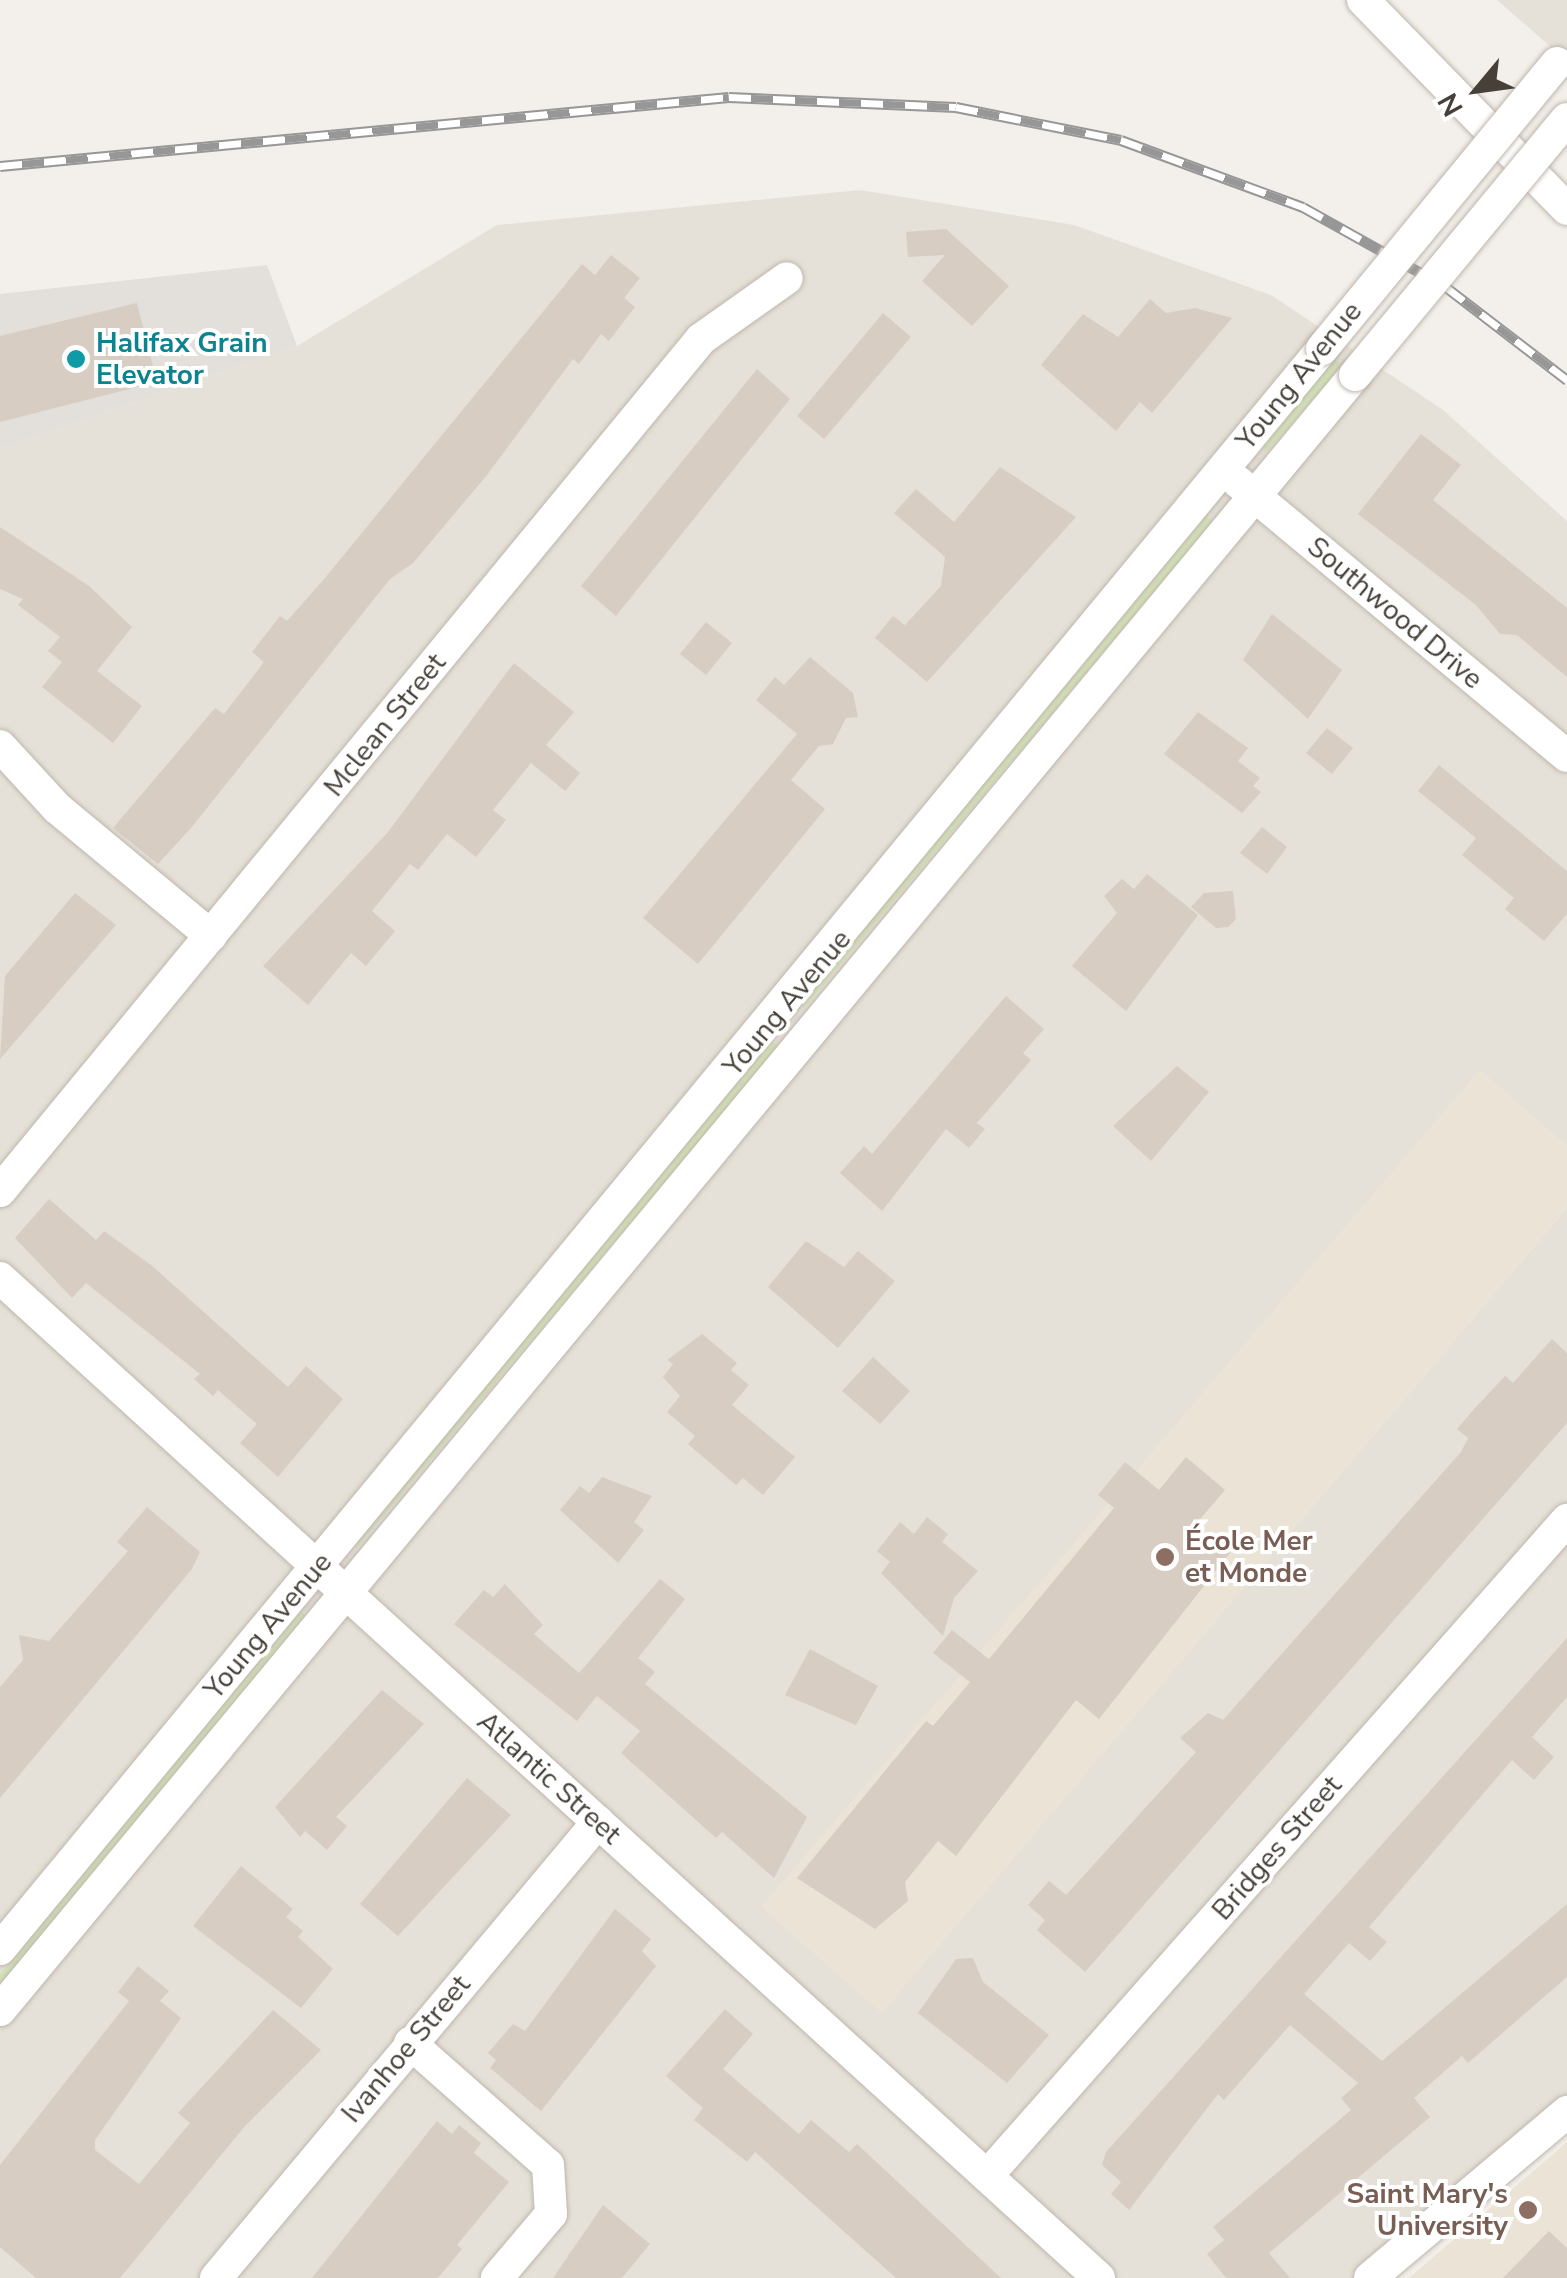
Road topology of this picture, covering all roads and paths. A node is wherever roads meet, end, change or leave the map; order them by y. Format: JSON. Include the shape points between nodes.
{"nodes":[{"id":1,"x":1363,"y":0,"type":"edge"},
{"id":2,"x":1562,"y":58,"type":"edge"},
{"id":3,"x":1567,"y":119,"type":"edge"},
{"id":4,"x":1567,"y":209,"type":"edge"},
{"id":5,"x":787,"y":278,"type":"dead end"},
{"id":6,"x":1223,"y":469,"type":"junction"},
{"id":7,"x":1254,"y":496,"type":"junction"},
{"id":8,"x":0,"y":746,"type":"edge"},
{"id":9,"x":1567,"y":756,"type":"edge"},
{"id":10,"x":211,"y":936,"type":"junction"},
{"id":11,"x":782,"y":1011,"type":"junction"},
{"id":12,"x":812,"y":1034,"type":"junction"},
{"id":13,"x":0,"y":1191,"type":"edge"},
{"id":14,"x":0,"y":1278,"type":"edge"},
{"id":15,"x":1567,"y":1520,"type":"edge"},
{"id":16,"x":317,"y":1566,"type":"junction"},
{"id":17,"x":346,"y":1594,"type":"junction"},
{"id":18,"x":598,"y":1822,"type":"junction"},
{"id":19,"x":0,"y":1950,"type":"edge"},
{"id":20,"x":0,"y":2010,"type":"edge"},
{"id":21,"x":410,"y":2043,"type":"junction"},
{"id":22,"x":1567,"y":2112,"type":"edge"},
{"id":23,"x":987,"y":2176,"type":"junction"},
{"id":24,"x":216,"y":2278,"type":"edge"},
{"id":25,"x":497,"y":2278,"type":"edge"},
{"id":26,"x":1099,"y":2278,"type":"edge"},
{"id":27,"x":1370,"y":2278,"type":"edge"}],
"edges":[{"from":1,"to":4,"type":"street"},
{"from":2,"to":6,"type":"street","name":"Young Avenue","bridge":true},
{"from":3,"to":7,"type":"street","name":"Young Avenue","bridge":true},
{"from":5,"to":10,"type":"street","name":"Mclean Street","via":[[701,339]]},
{"from":6,"to":7,"type":"street","name":"Southwood Drive"},
{"from":6,"to":11,"type":"street","name":"Young Avenue"},
{"from":7,"to":9,"type":"street","name":"Southwood Drive"},
{"from":7,"to":12,"type":"street","name":"Young Avenue"},
{"from":8,"to":10,"type":"street","via":[[57,808]]},
{"from":10,"to":13,"type":"street","name":"Mclean Street"},
{"from":11,"to":12,"type":"street"},
{"from":11,"to":16,"type":"street","name":"Young Avenue"},
{"from":12,"to":17,"type":"street","name":"Young Avenue"},
{"from":14,"to":16,"type":"street","name":"Atlantic Street"},
{"from":15,"to":23,"type":"street","name":"Bridges Street"},
{"from":16,"to":17,"type":"street","name":"Atlantic Street"},
{"from":16,"to":19,"type":"street","name":"Young Avenue"},
{"from":17,"to":18,"type":"street","name":"Atlantic Street"},
{"from":17,"to":20,"type":"street","name":"Young Avenue"},
{"from":18,"to":21,"type":"street","name":"Ivanhoe Street"},
{"from":18,"to":23,"type":"street","name":"Atlantic Street"},
{"from":21,"to":24,"type":"street","name":"Ivanhoe Street"},
{"from":21,"to":25,"type":"street","via":[[548,2164],[551,2214]]},
{"from":22,"to":27,"type":"street"},
{"from":23,"to":26,"type":"street","name":"Atlantic Street"}]}
